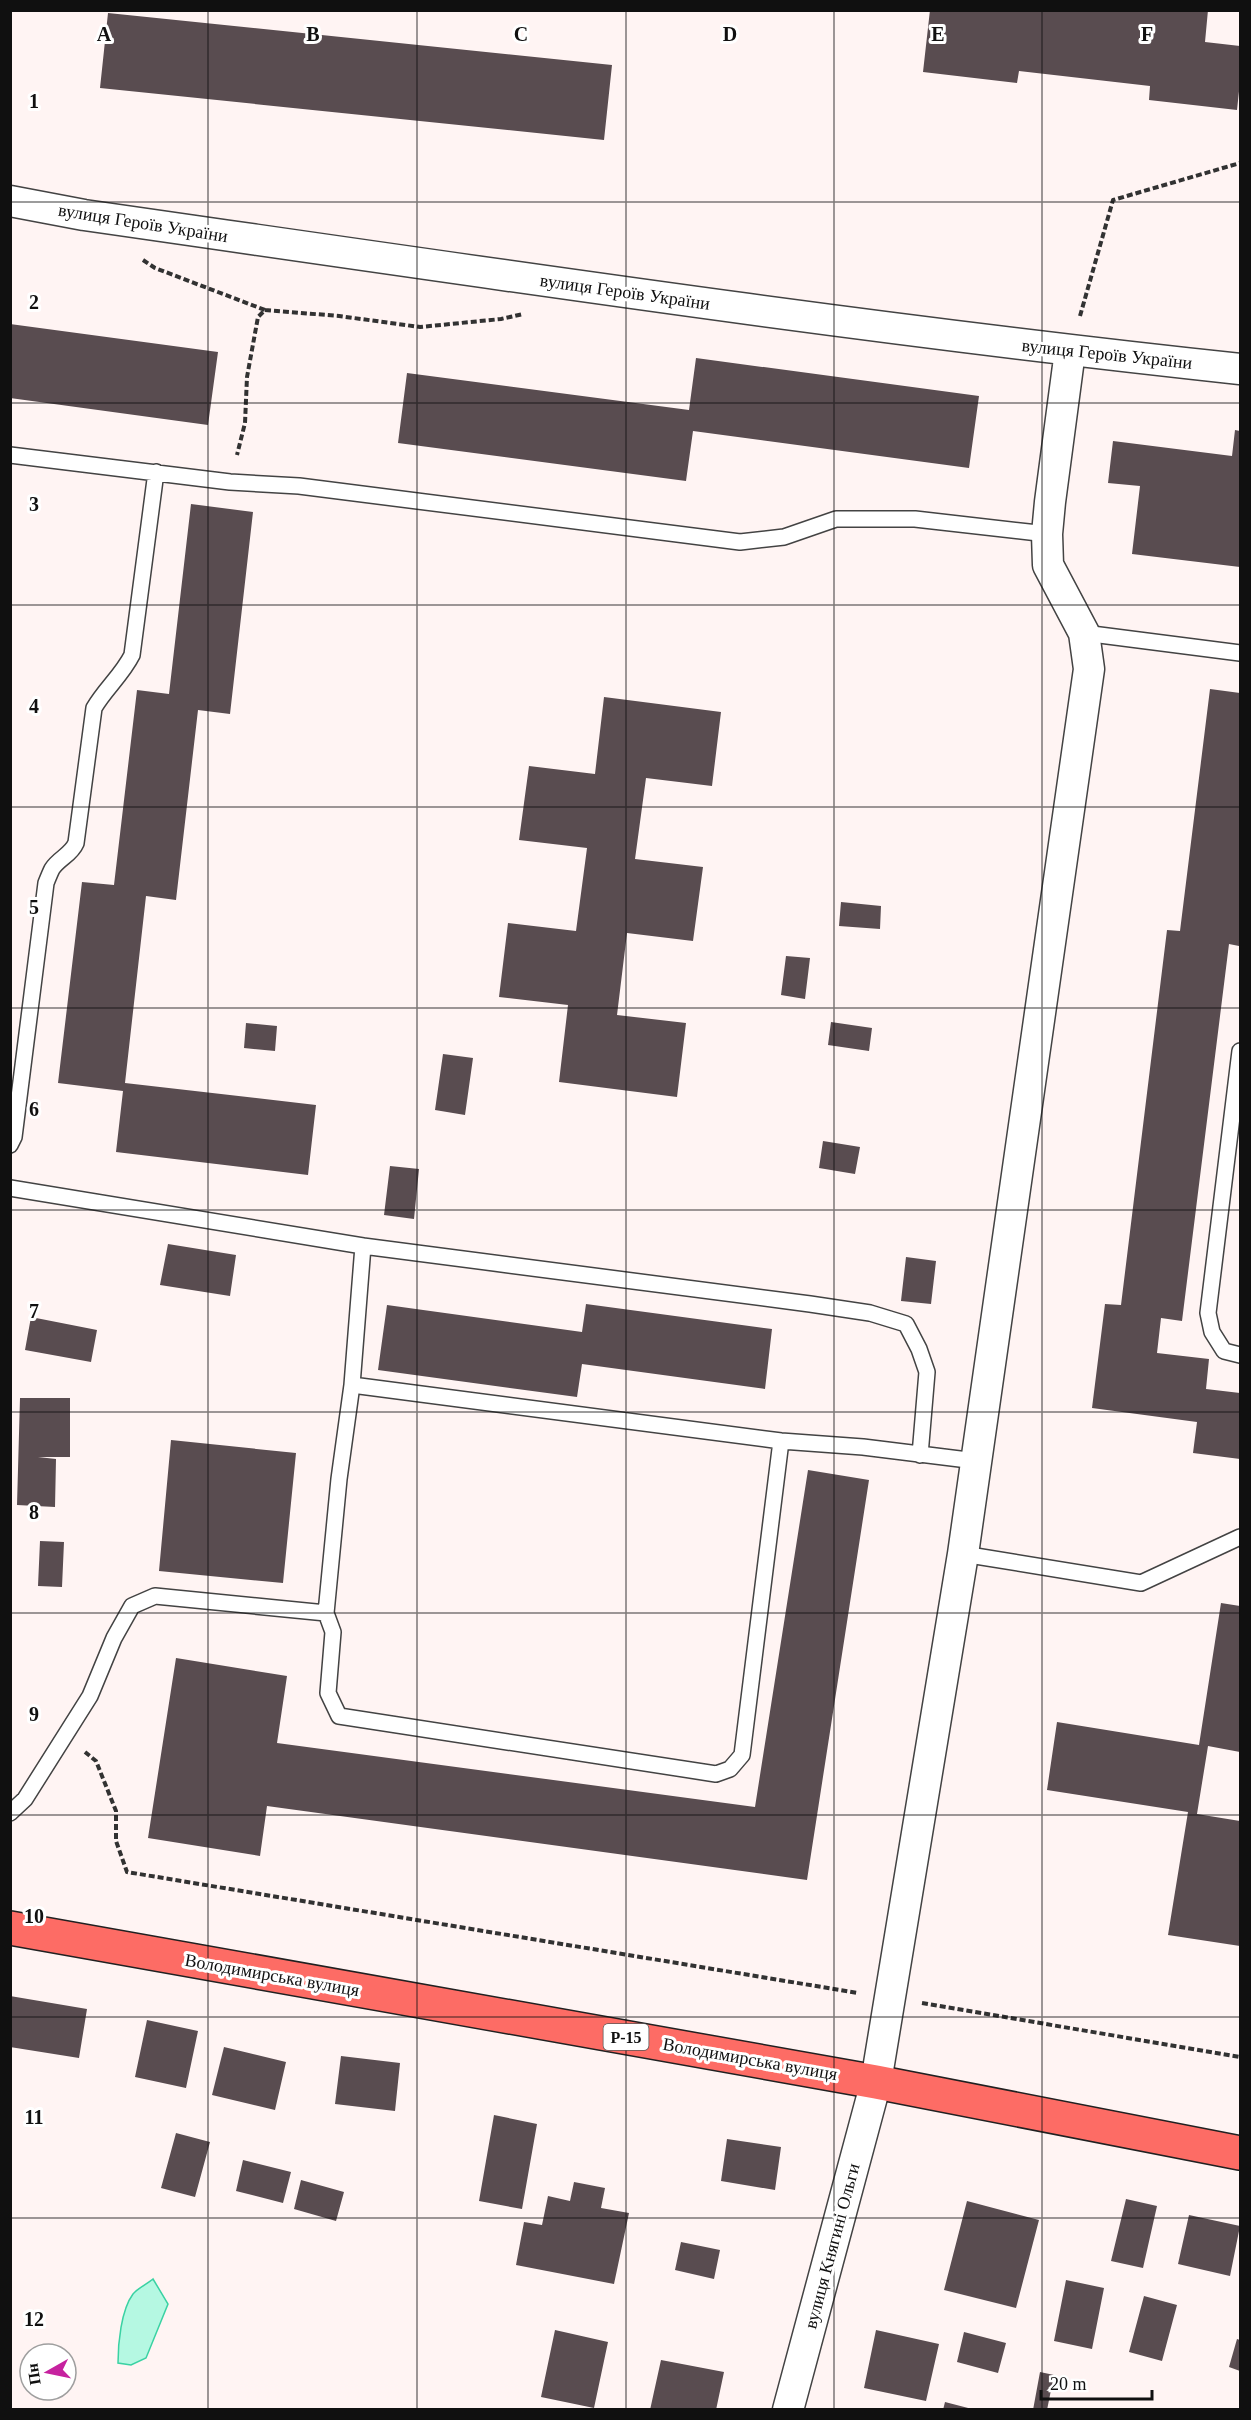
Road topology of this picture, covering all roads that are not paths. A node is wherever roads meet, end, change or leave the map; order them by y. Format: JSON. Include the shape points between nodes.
{"nodes":[{"id":1,"x":10,"y":201,"type":"edge"},
{"id":2,"x":1070,"y":351,"type":"junction"},
{"id":3,"x":1240,"y":369,"type":"edge"},
{"id":4,"x":10,"y":455,"type":"edge"},
{"id":5,"x":156,"y":472,"type":"junction"},
{"id":6,"x":1047,"y":534,"type":"junction"},
{"id":7,"x":1084,"y":633,"type":"junction"},
{"id":8,"x":1240,"y":653,"type":"edge"},
{"id":9,"x":1240,"y":1052,"type":"edge"},
{"id":10,"x":10,"y":1145,"type":"edge"},
{"id":11,"x":10,"y":1188,"type":"edge"},
{"id":12,"x":363,"y":1246,"type":"junction"},
{"id":13,"x":1240,"y":1355,"type":"edge"},
{"id":14,"x":352,"y":1385,"type":"junction"},
{"id":15,"x":781,"y":1441,"type":"junction"},
{"id":16,"x":920,"y":1455,"type":"junction"},
{"id":17,"x":976,"y":1461,"type":"junction"},
{"id":18,"x":1240,"y":1537,"type":"edge"},
{"id":19,"x":963,"y":1554,"type":"junction"},
{"id":20,"x":326,"y":1613,"type":"junction"},
{"id":21,"x":10,"y":1813,"type":"edge"},
{"id":22,"x":10,"y":1928,"type":"edge"},
{"id":23,"x":876,"y":2082,"type":"junction"},
{"id":24,"x":1240,"y":2153,"type":"edge"},
{"id":25,"x":788,"y":2409,"type":"edge"}],
"edges":[{"from":1,"to":2,"type":"street","name":"вулиця Героїв України","via":[[581,286]]},
{"from":2,"to":3,"type":"street","name":"вулиця Героїв України"},
{"from":2,"to":6,"type":"street","name":"вулиця Княгині Ольги"},
{"from":4,"to":5,"type":"lane"},
{"from":5,"to":6,"type":"lane","via":[[299,486],[740,542],[784,537],[836,519],[915,519]]},
{"from":5,"to":10,"type":"lane","via":[[132,655],[94,708],[76,843],[72,852],[52,869],[46,883]]},
{"from":6,"to":7,"type":"street","name":"вулиця Княгині Ольги","via":[[1048,565]]},
{"from":7,"to":8,"type":"lane"},
{"from":7,"to":17,"type":"street","name":"вулиця Княгині Ольги","via":[[1089,669]]},
{"from":9,"to":13,"type":"lane","via":[[1208,1313],[1212,1332],[1224,1351]]},
{"from":11,"to":12,"type":"lane"},
{"from":12,"to":14,"type":"lane"},
{"from":12,"to":16,"type":"lane","via":[[810,1304],[870,1313],[906,1324],[927,1371]]},
{"from":14,"to":15,"type":"lane"},
{"from":14,"to":20,"type":"lane"},
{"from":15,"to":16,"type":"lane"},
{"from":15,"to":20,"type":"lane","via":[[742,1755],[730,1769],[716,1774],[339,1716],[328,1693],[333,1632]]},
{"from":16,"to":17,"type":"lane"},
{"from":17,"to":19,"type":"street","name":"вулиця Княгині Ольги"},
{"from":18,"to":19,"type":"lane","via":[[1141,1583]]},
{"from":19,"to":23,"type":"street","name":"вулиця Княгині Ольги"},
{"from":20,"to":21,"type":"lane","via":[[155,1596],[132,1606],[90,1696],[24,1799]]},
{"from":22,"to":23,"type":"main road","name":"Володимирська вулиця","number":"Р-15"},
{"from":23,"to":24,"type":"main road","name":"Володимирська вулиця","number":"Р-15"},
{"from":23,"to":25,"type":"street","name":"вулиця Княгині Ольги"}]}
